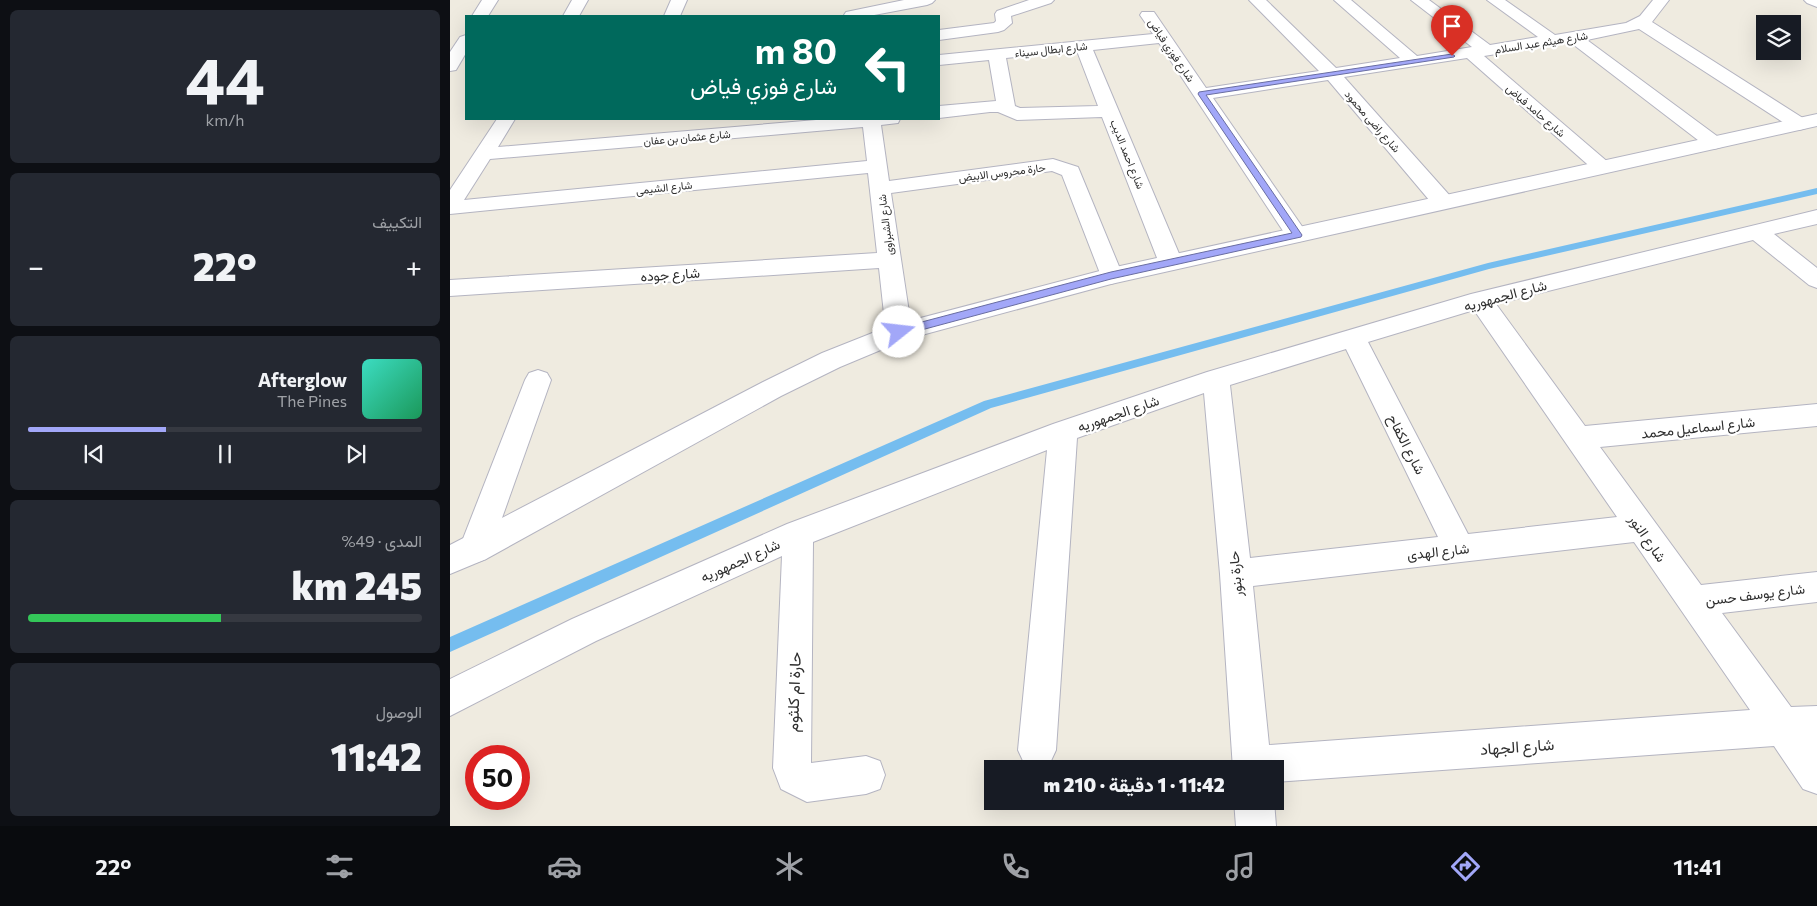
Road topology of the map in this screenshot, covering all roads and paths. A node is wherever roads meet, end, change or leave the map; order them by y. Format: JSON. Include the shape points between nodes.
{"nodes":[{"id":1,"x":490,"y":0,"type":"edge"},
{"id":2,"x":580,"y":0,"type":"edge"},
{"id":3,"x":679,"y":0,"type":"edge"},
{"id":4,"x":927,"y":0,"type":"edge"},
{"id":5,"x":1046,"y":0,"type":"edge"},
{"id":6,"x":1257,"y":0,"type":"edge"},
{"id":7,"x":1342,"y":0,"type":"edge"},
{"id":8,"x":1419,"y":0,"type":"edge"},
{"id":9,"x":1495,"y":0,"type":"edge"},
{"id":10,"x":1661,"y":0,"type":"edge"},
{"id":11,"x":1812,"y":0,"type":"edge"},
{"id":12,"x":1817,"y":2,"type":"edge"},
{"id":13,"x":852,"y":10,"type":"edge"},
{"id":14,"x":481,"y":15,"type":"edge"},
{"id":15,"x":572,"y":15,"type":"edge"},
{"id":16,"x":672,"y":15,"type":"edge"},
{"id":17,"x":1148,"y":15,"type":"dead end"},
{"id":18,"x":1640,"y":22,"type":"junction"},
{"id":19,"x":940,"y":34,"type":"edge"},
{"id":20,"x":1573,"y":37,"type":"junction"},
{"id":21,"x":1164,"y":38,"type":"junction"},
{"id":22,"x":1552,"y":40,"type":"junction"},
{"id":23,"x":465,"y":42,"type":"edge"},
{"id":24,"x":1083,"y":46,"type":"junction"},
{"id":25,"x":1478,"y":52,"type":"junction"},
{"id":26,"x":997,"y":55,"type":"junction"},
{"id":27,"x":940,"y":60,"type":"edge"},
{"id":28,"x":1414,"y":61,"type":"junction"},
{"id":29,"x":450,"y":66,"type":"edge"},
{"id":30,"x":1332,"y":74,"type":"junction"},
{"id":31,"x":1202,"y":94,"type":"junction"},
{"id":32,"x":1006,"y":109,"type":"junction"},
{"id":33,"x":1110,"y":111,"type":"junction"},
{"id":34,"x":940,"y":112,"type":"edge"},
{"id":35,"x":505,"y":120,"type":"edge"},
{"id":36,"x":878,"y":120,"type":"edge"},
{"id":37,"x":1808,"y":122,"type":"edge"},
{"id":38,"x":1714,"y":143,"type":"junction"},
{"id":39,"x":484,"y":154,"type":"junction"},
{"id":40,"x":1602,"y":167,"type":"junction"},
{"id":41,"x":879,"y":177,"type":"junction"},
{"id":42,"x":1443,"y":202,"type":"junction"},
{"id":43,"x":450,"y":207,"type":"edge"},
{"id":44,"x":1817,"y":217,"type":"edge"},
{"id":45,"x":1757,"y":232,"type":"junction"},
{"id":46,"x":1297,"y":235,"type":"junction"},
{"id":47,"x":889,"y":260,"type":"junction"},
{"id":48,"x":1171,"y":263,"type":"junction"},
{"id":49,"x":1111,"y":276,"type":"junction"},
{"id":50,"x":1817,"y":280,"type":"edge"},
{"id":51,"x":450,"y":288,"type":"edge"},
{"id":52,"x":1480,"y":300,"type":"junction"},
{"id":53,"x":899,"y":332,"type":"junction"},
{"id":54,"x":1354,"y":339,"type":"junction"},
{"id":55,"x":1216,"y":379,"type":"junction"},
{"id":56,"x":538,"y":380,"type":"dead end"},
{"id":57,"x":1817,"y":415,"type":"edge"},
{"id":58,"x":1063,"y":432,"type":"junction"},
{"id":59,"x":1578,"y":438,"type":"junction"},
{"id":60,"x":1641,"y":528,"type":"junction"},
{"id":61,"x":798,"y":534,"type":"junction"},
{"id":62,"x":1460,"y":548,"type":"junction"},
{"id":63,"x":462,"y":555,"type":"edge"},
{"id":64,"x":1236,"y":574,"type":"junction"},
{"id":65,"x":1817,"y":587,"type":"edge"},
{"id":66,"x":1694,"y":601,"type":"junction"},
{"id":67,"x":450,"y":698,"type":"edge"},
{"id":68,"x":1800,"y":725,"type":"edge"},
{"id":69,"x":1037,"y":750,"type":"dead end"},
{"id":70,"x":1251,"y":760,"type":"edge"},
{"id":71,"x":1284,"y":775,"type":"edge"},
{"id":72,"x":1817,"y":775,"type":"edge"},
{"id":73,"x":866,"y":776,"type":"dead end"},
{"id":74,"x":1255,"y":810,"type":"edge"},
{"id":75,"x":1256,"y":826,"type":"edge"}],
"edges":[{"from":1,"to":14,"type":"street"},
{"from":2,"to":15,"type":"street"},
{"from":3,"to":16,"type":"street"},
{"from":4,"to":13,"type":"street"},
{"from":5,"to":19,"type":"street","via":[[1008,11],[1003,14],[1004,23],[998,27]]},
{"from":6,"to":30,"type":"street","name":"شارع راضى محمود"},
{"from":7,"to":28,"type":"street"},
{"from":8,"to":25,"type":"street","name":"شارع حامد فياض"},
{"from":9,"to":22,"type":"street"},
{"from":10,"to":18,"type":"street","name":"شارع هيثم عبد السلام"},
{"from":11,"to":12,"type":"street"},
{"from":17,"to":21,"type":"street","name":"شارع فوزي فياض"},
{"from":18,"to":20,"type":"street","name":"شارع هيثم عبد السلام","via":[[1612,31]]},
{"from":18,"to":37,"type":"street"},
{"from":20,"to":22,"type":"street","name":"شارع هيثم عبد السلام"},
{"from":20,"to":38,"type":"street"},
{"from":21,"to":24,"type":"street","name":"شارع ابطال سيناء"},
{"from":21,"to":31,"type":"street","name":"شارع فوزي فياض"},
{"from":22,"to":25,"type":"street","name":"شارع هيثم عبد السلام"},
{"from":23,"to":29,"type":"street"},
{"from":24,"to":26,"type":"street","name":"شارع ابطال سيناء"},
{"from":24,"to":33,"type":"street","name":"شارع احمد الديب"},
{"from":25,"to":28,"type":"street","name":"شارع هيثم عبد السلام"},
{"from":25,"to":40,"type":"street","name":"شارع حامد فياض"},
{"from":26,"to":27,"type":"street","name":"شارع ابطال سيناء"},
{"from":26,"to":32,"type":"street"},
{"from":28,"to":30,"type":"street","name":"شارع هيثم عبد السلام"},
{"from":30,"to":31,"type":"street","name":"شارع هيثم عبد السلام"},
{"from":30,"to":42,"type":"street","name":"شارع راضى محمود"},
{"from":31,"to":46,"type":"street","name":"شارع فوزي فياض"},
{"from":32,"to":33,"type":"street","via":[[1022,115]]},
{"from":32,"to":34,"type":"street","via":[[990,106]]},
{"from":33,"to":48,"type":"street","name":"شارع احمد الديب"},
{"from":35,"to":39,"type":"street"},
{"from":36,"to":39,"type":"street","name":"شارع عثمان بن عفان"},
{"from":36,"to":41,"type":"street","name":"شارع الشبراوى"},
{"from":37,"to":38,"type":"street"},
{"from":38,"to":40,"type":"street"},
{"from":39,"to":43,"type":"street"},
{"from":40,"to":42,"type":"street"},
{"from":41,"to":43,"type":"street","name":"شارع الشيمى"},
{"from":41,"to":47,"type":"street","name":"شارع الشبراوى"},
{"from":41,"to":49,"type":"street","name":"حارة محروس الابيض","via":[[1053,165],[1066,168],[1071,171]]},
{"from":42,"to":46,"type":"street"},
{"from":44,"to":45,"type":"street","name":"شارع الجمهوريه"},
{"from":45,"to":50,"type":"street"},
{"from":45,"to":52,"type":"street","name":"شارع الجمهوريه"},
{"from":46,"to":48,"type":"street"},
{"from":47,"to":51,"type":"street","name":"شارع جوده"},
{"from":47,"to":53,"type":"street","name":"شارع الشبراوى"},
{"from":48,"to":49,"type":"street"},
{"from":49,"to":53,"type":"street"},
{"from":52,"to":54,"type":"street","name":"شارع الجمهوريه"},
{"from":52,"to":59,"type":"street","name":"شارع النور"},
{"from":53,"to":63,"type":"street","via":[[772,389]]},
{"from":54,"to":55,"type":"street","name":"شارع الجمهوريه"},
{"from":54,"to":62,"type":"street","name":"شارع الكفاح"},
{"from":55,"to":58,"type":"street","name":"شارع الجمهوريه"},
{"from":55,"to":64,"type":"street","name":"حارة بنور"},
{"from":56,"to":63,"type":"street"},
{"from":57,"to":59,"type":"street","name":"شارع اسماعيل محمد"},
{"from":58,"to":61,"type":"street","name":"شارع الجمهوريه"},
{"from":58,"to":69,"type":"street"},
{"from":59,"to":60,"type":"street","name":"شارع النور"},
{"from":60,"to":62,"type":"street","name":"شارع الهدى"},
{"from":60,"to":66,"type":"street","name":"شارع النور"},
{"from":61,"to":67,"type":"street","name":"شارع الجمهوريه","via":[[584,630]]},
{"from":61,"to":73,"type":"street","name":"حارة ام كلثوم","via":[[792,768],[795,775],[807,783]]},
{"from":62,"to":64,"type":"street","name":"شارع الهدى"},
{"from":64,"to":70,"type":"street","name":"حارة بنور"},
{"from":65,"to":66,"type":"street","name":"شارع يوسف حسن"},
{"from":66,"to":68,"type":"street","name":"شارع النور"},
{"from":68,"to":71,"type":"street","name":"شارع الجهاد"},
{"from":68,"to":72,"type":"street","name":"شارع النور"},
{"from":74,"to":75,"type":"street","name":"حارة بنور"}]}
